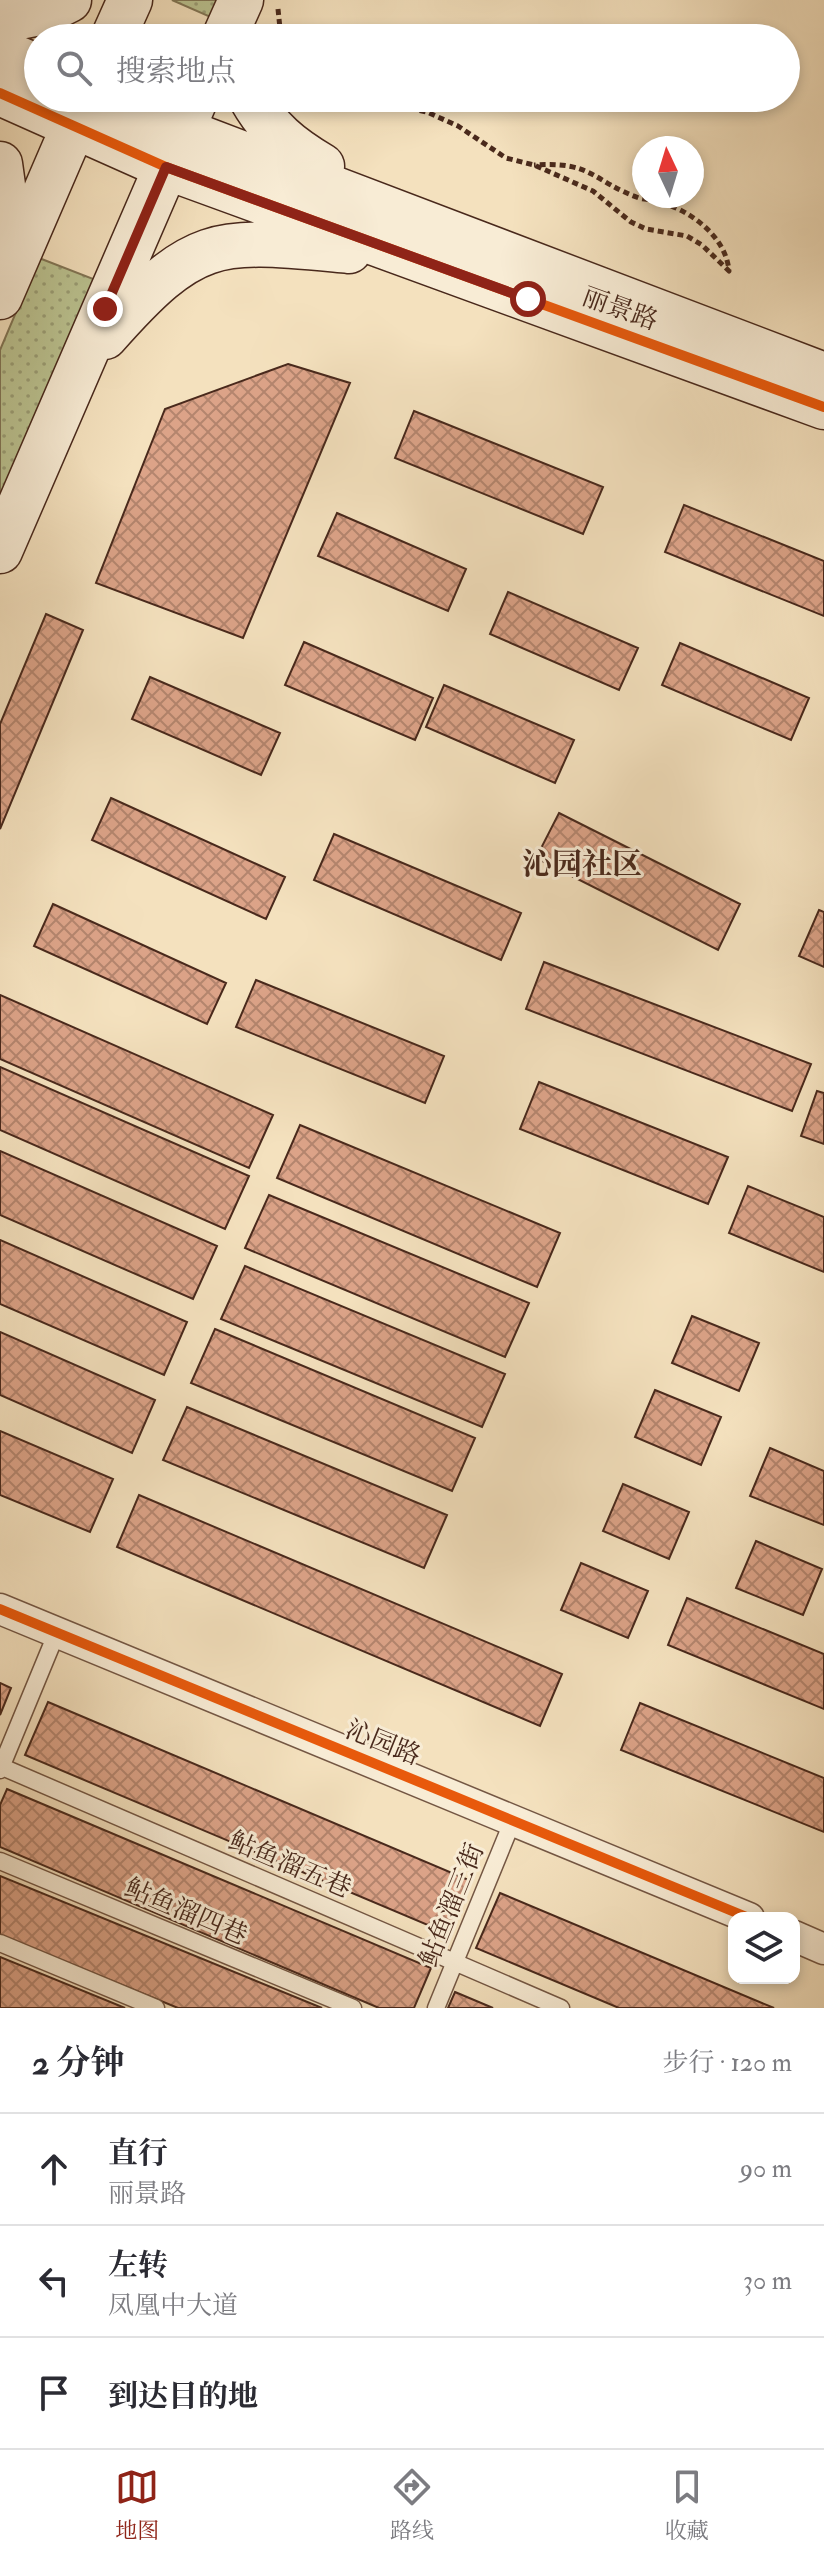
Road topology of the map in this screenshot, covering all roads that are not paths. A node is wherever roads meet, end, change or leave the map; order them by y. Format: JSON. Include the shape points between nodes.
{"nodes":[{"id":1,"x":69,"y":0,"type":"edge"},
{"id":2,"x":130,"y":0,"type":"edge"},
{"id":3,"x":0,"y":21,"type":"edge"},
{"id":4,"x":119,"y":24,"type":"edge"},
{"id":5,"x":0,"y":51,"type":"edge"},
{"id":6,"x":24,"y":61,"type":"edge"},
{"id":7,"x":0,"y":93,"type":"edge"},
{"id":8,"x":24,"y":99,"type":"edge"},
{"id":9,"x":80,"y":112,"type":"edge"},
{"id":10,"x":139,"y":112,"type":"edge"},
{"id":11,"x":259,"y":112,"type":"edge"},
{"id":12,"x":181,"y":132,"type":"edge"},
{"id":13,"x":0,"y":164,"type":"edge"},
{"id":14,"x":399,"y":213,"type":"junction"},
{"id":15,"x":0,"y":252,"type":"edge"},
{"id":16,"x":410,"y":256,"type":"junction"},
{"id":17,"x":0,"y":297,"type":"edge"},
{"id":18,"x":80,"y":366,"type":"junction"},
{"id":19,"x":824,"y":375,"type":"edge"},
{"id":20,"x":824,"y":407,"type":"edge"},
{"id":21,"x":0,"y":551,"type":"edge"},
{"id":22,"x":0,"y":1609,"type":"edge"},
{"id":23,"x":57,"y":1632,"type":"junction"},
{"id":24,"x":0,"y":1767,"type":"edge"},
{"id":25,"x":513,"y":1820,"type":"junction"},
{"id":26,"x":0,"y":1861,"type":"edge"},
{"id":27,"x":735,"y":1912,"type":"edge"},
{"id":28,"x":800,"y":1939,"type":"edge"},
{"id":29,"x":0,"y":1943,"type":"edge"},
{"id":30,"x":824,"y":1949,"type":"edge"},
{"id":31,"x":455,"y":1962,"type":"junction"},
{"id":32,"x":156,"y":2008,"type":"edge"},
{"id":33,"x":353,"y":2008,"type":"edge"},
{"id":34,"x":436,"y":2008,"type":"edge"},
{"id":35,"x":561,"y":2008,"type":"edge"}],
"edges":[{"from":1,"to":3,"type":"street","via":[[45,12]]},
{"from":2,"to":4,"type":"street"},
{"from":5,"to":6,"type":"street"},
{"from":7,"to":8,"type":"street","name":"丽景路"},
{"from":9,"to":12,"type":"street","name":"丽景路"},
{"from":9,"to":17,"type":"street"},
{"from":10,"to":12,"type":"street","name":"丽景路"},
{"from":11,"to":14,"type":"street","via":[[288,146]]},
{"from":12,"to":14,"type":"street","name":"丽景路"},
{"from":12,"to":16,"type":"street","name":"丽景路"},
{"from":12,"to":18,"type":"street"},
{"from":13,"to":15,"type":"street","via":[[8,221]]},
{"from":14,"to":19,"type":"street","name":"丽景路"},
{"from":16,"to":18,"type":"street","via":[[256,242],[218,246],[179,265],[146,292]]},
{"from":16,"to":20,"type":"street","name":"丽景路"},
{"from":18,"to":21,"type":"street"},
{"from":22,"to":23,"type":"street","name":"沁园路"},
{"from":23,"to":24,"type":"lane"},
{"from":23,"to":25,"type":"street","name":"沁园路"},
{"from":24,"to":31,"type":"lane","name":"鲇鱼溜五巷"},
{"from":25,"to":27,"type":"street","name":"沁园路"},
{"from":25,"to":31,"type":"lane","name":"鲇鱼溜三街"},
{"from":26,"to":33,"type":"lane","name":"鲇鱼溜四巷"},
{"from":28,"to":30,"type":"street"},
{"from":29,"to":32,"type":"lane"},
{"from":31,"to":34,"type":"lane","name":"鲇鱼溜三街"},
{"from":31,"to":35,"type":"lane","name":"鲇鱼溜五巷"}]}
